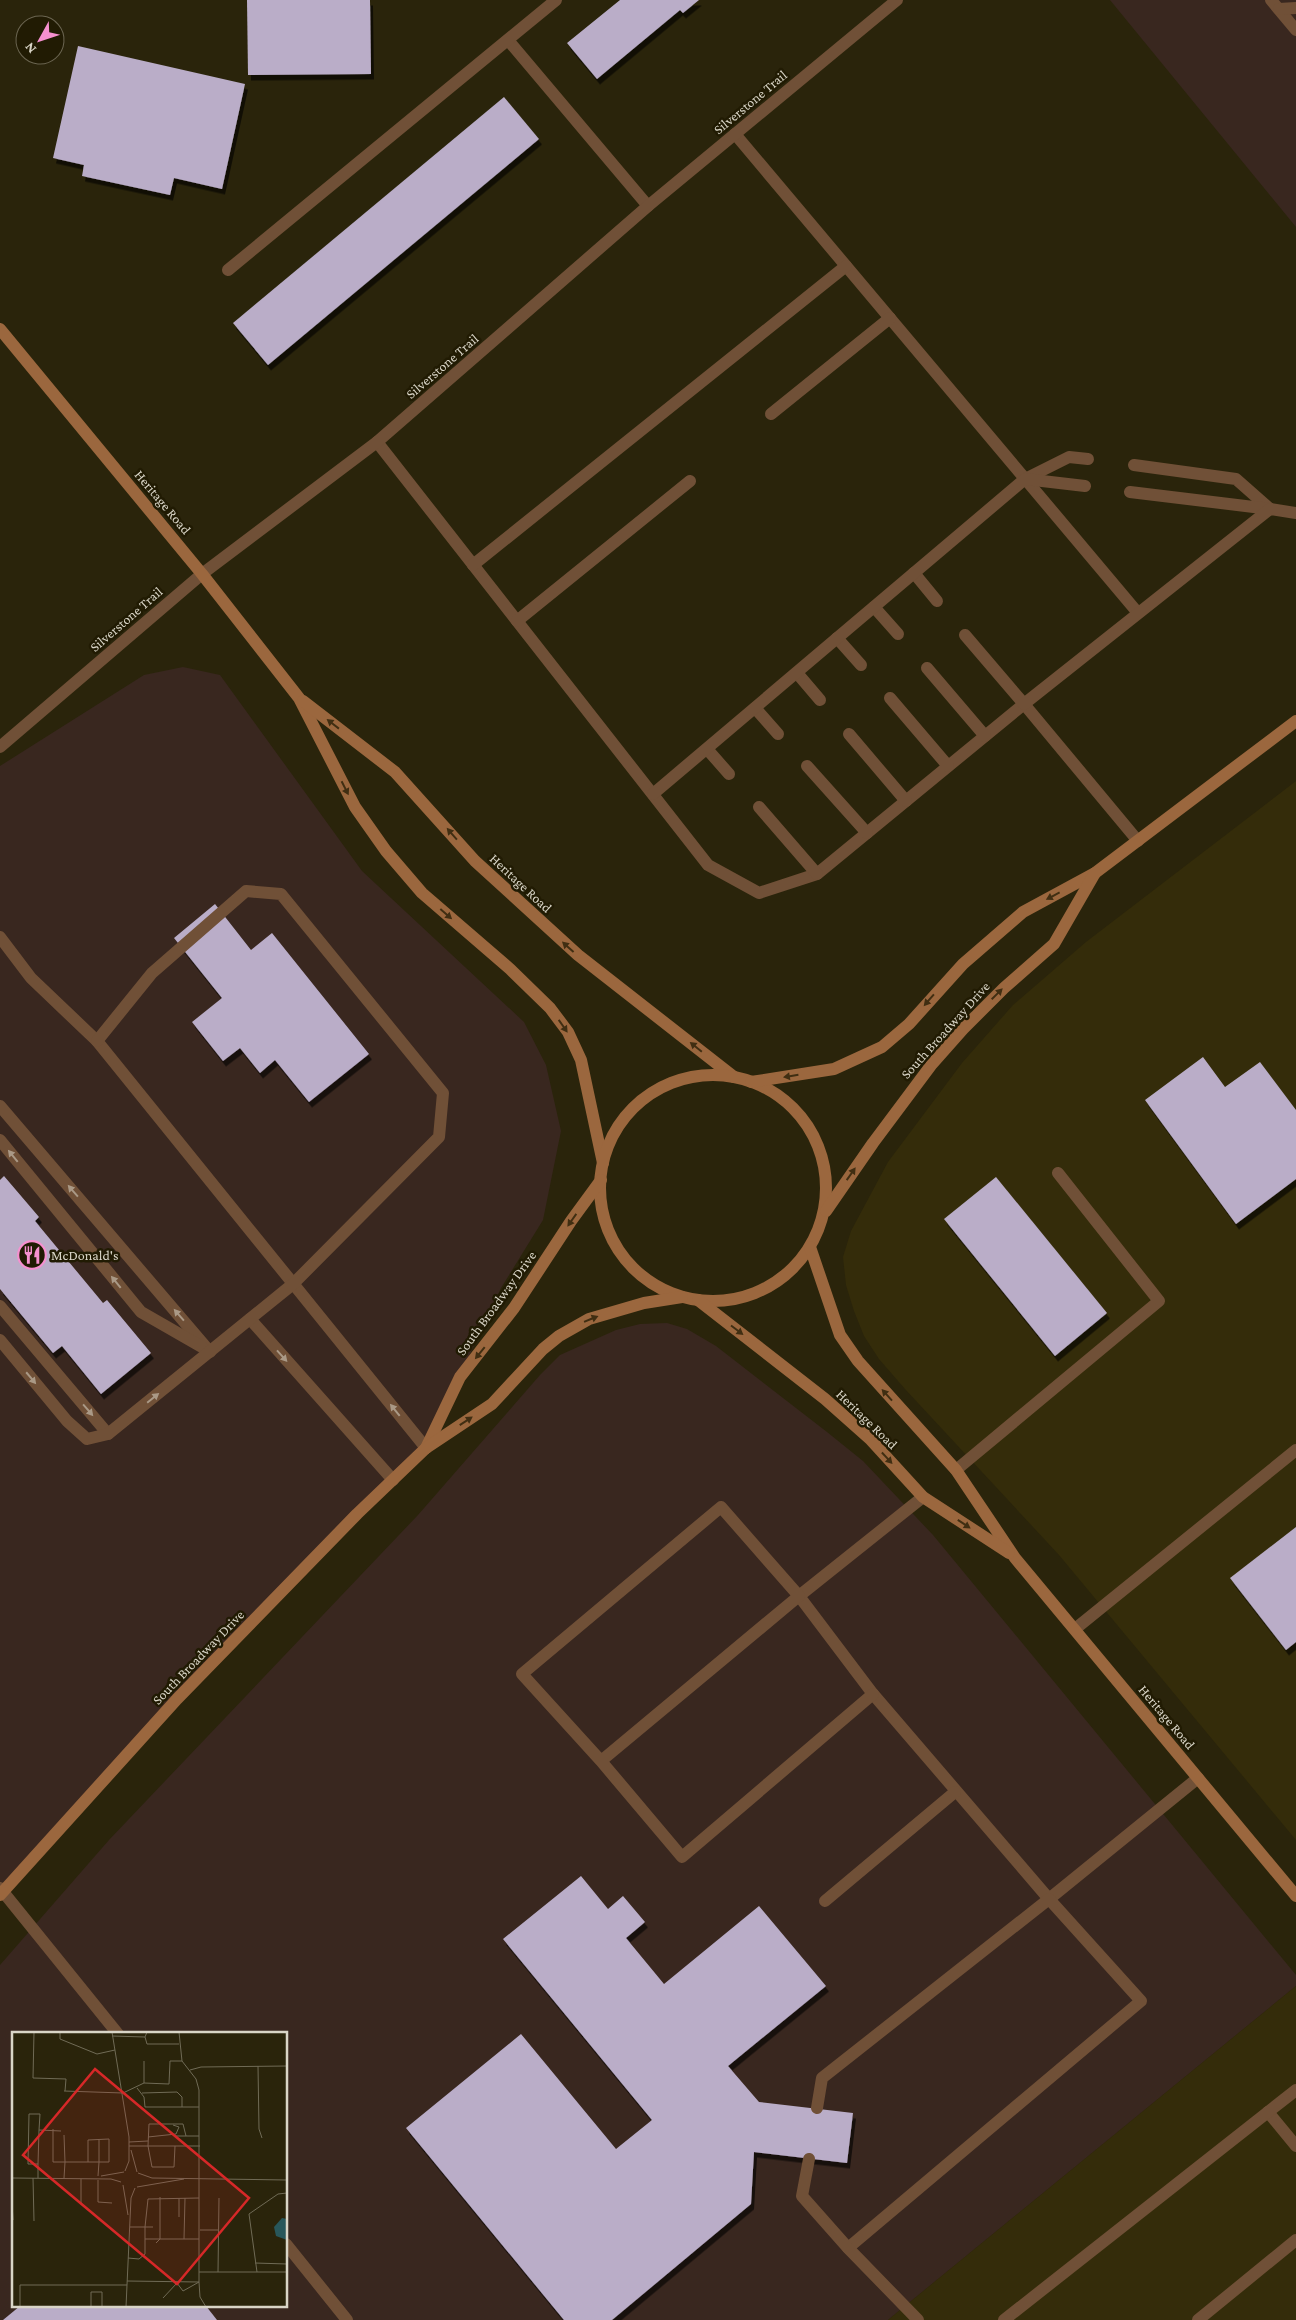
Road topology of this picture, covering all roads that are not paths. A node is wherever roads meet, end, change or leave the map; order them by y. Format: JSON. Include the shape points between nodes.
{"nodes":[{"id":1,"x":556,"y":0,"type":"edge"},
{"id":2,"x":897,"y":0,"type":"edge"},
{"id":3,"x":1279,"y":3,"type":"edge"},
{"id":4,"x":1296,"y":8,"type":"edge"},
{"id":5,"x":1296,"y":30,"type":"edge"},
{"id":6,"x":508,"y":40,"type":"junction"},
{"id":7,"x":735,"y":134,"type":"junction"},
{"id":8,"x":648,"y":206,"type":"junction"},
{"id":9,"x":846,"y":266,"type":"junction"},
{"id":10,"x":228,"y":270,"type":"dead end"},
{"id":11,"x":890,"y":318,"type":"junction"},
{"id":12,"x":0,"y":329,"type":"edge"},
{"id":13,"x":771,"y":414,"type":"dead end"},
{"id":14,"x":377,"y":442,"type":"junction"},
{"id":15,"x":1088,"y":460,"type":"dead end"},
{"id":16,"x":1134,"y":465,"type":"dead end"},
{"id":17,"x":1026,"y":479,"type":"junction"},
{"id":18,"x":690,"y":480,"type":"dead end"},
{"id":19,"x":1085,"y":486,"type":"dead end"},
{"id":20,"x":1130,"y":492,"type":"dead end"},
{"id":21,"x":1270,"y":509,"type":"junction"},
{"id":22,"x":1296,"y":513,"type":"edge"},
{"id":23,"x":473,"y":564,"type":"junction"},
{"id":24,"x":914,"y":573,"type":"junction"},
{"id":25,"x":202,"y":574,"type":"junction"},
{"id":26,"x":937,"y":602,"type":"dead end"},
{"id":27,"x":874,"y":607,"type":"junction"},
{"id":28,"x":1138,"y":613,"type":"junction"},
{"id":29,"x":517,"y":621,"type":"junction"},
{"id":30,"x":898,"y":634,"type":"dead end"},
{"id":31,"x":966,"y":635,"type":"dead end"},
{"id":32,"x":837,"y":638,"type":"junction"},
{"id":33,"x":861,"y":665,"type":"dead end"},
{"id":34,"x":927,"y":668,"type":"dead end"},
{"id":35,"x":797,"y":673,"type":"junction"},
{"id":36,"x":299,"y":698,"type":"junction"},
{"id":37,"x":890,"y":698,"type":"dead end"},
{"id":38,"x":820,"y":700,"type":"dead end"},
{"id":39,"x":1024,"y":704,"type":"junction"},
{"id":40,"x":755,"y":708,"type":"junction"},
{"id":41,"x":1296,"y":721,"type":"edge"},
{"id":42,"x":778,"y":734,"type":"dead end"},
{"id":43,"x":849,"y":734,"type":"dead end"},
{"id":44,"x":985,"y":736,"type":"junction"},
{"id":45,"x":0,"y":747,"type":"edge"},
{"id":46,"x":707,"y":749,"type":"junction"},
{"id":47,"x":807,"y":766,"type":"dead end"},
{"id":48,"x":948,"y":766,"type":"junction"},
{"id":49,"x":729,"y":774,"type":"dead end"},
{"id":50,"x":653,"y":794,"type":"junction"},
{"id":51,"x":906,"y":801,"type":"junction"},
{"id":52,"x":759,"y":807,"type":"dead end"},
{"id":53,"x":867,"y":833,"type":"junction"},
{"id":54,"x":1138,"y":841,"type":"junction"},
{"id":55,"x":1096,"y":873,"type":"junction"},
{"id":56,"x":817,"y":874,"type":"junction"},
{"id":57,"x":0,"y":937,"type":"edge"},
{"id":58,"x":98,"y":1041,"type":"junction"},
{"id":59,"x":734,"y":1077,"type":"junction"},
{"id":60,"x":751,"y":1082,"type":"junction"},
{"id":61,"x":0,"y":1106,"type":"edge"},
{"id":62,"x":0,"y":1140,"type":"edge"},
{"id":63,"x":603,"y":1163,"type":"junction"},
{"id":64,"x":1058,"y":1173,"type":"dead end"},
{"id":65,"x":601,"y":1180,"type":"junction"},
{"id":66,"x":823,"y":1214,"type":"junction"},
{"id":67,"x":810,"y":1247,"type":"junction"},
{"id":68,"x":294,"y":1284,"type":"junction"},
{"id":69,"x":682,"y":1297,"type":"junction"},
{"id":70,"x":698,"y":1300,"type":"junction"},
{"id":71,"x":0,"y":1306,"type":"edge"},
{"id":72,"x":250,"y":1319,"type":"junction"},
{"id":73,"x":0,"y":1340,"type":"edge"},
{"id":74,"x":210,"y":1352,"type":"junction"},
{"id":75,"x":108,"y":1434,"type":"junction"},
{"id":76,"x":426,"y":1448,"type":"junction"},
{"id":77,"x":1296,"y":1450,"type":"edge"},
{"id":78,"x":956,"y":1470,"type":"junction"},
{"id":79,"x":393,"y":1480,"type":"junction"},
{"id":80,"x":923,"y":1497,"type":"junction"},
{"id":81,"x":1015,"y":1558,"type":"junction"},
{"id":82,"x":799,"y":1596,"type":"junction"},
{"id":83,"x":1075,"y":1629,"type":"junction"},
{"id":84,"x":873,"y":1694,"type":"junction"},
{"id":85,"x":601,"y":1761,"type":"junction"},
{"id":86,"x":1198,"y":1778,"type":"junction"},
{"id":87,"x":955,"y":1792,"type":"junction"},
{"id":88,"x":1,"y":1891,"type":"edge"},
{"id":89,"x":1296,"y":1896,"type":"edge"},
{"id":90,"x":1049,"y":1899,"type":"junction"},
{"id":91,"x":825,"y":1901,"type":"dead end"},
{"id":92,"x":116,"y":2032,"type":"edge"},
{"id":93,"x":1296,"y":2090,"type":"edge"},
{"id":94,"x":817,"y":2108,"type":"dead end"},
{"id":95,"x":1268,"y":2112,"type":"junction"},
{"id":96,"x":1296,"y":2146,"type":"edge"},
{"id":97,"x":809,"y":2159,"type":"dead end"},
{"id":98,"x":1296,"y":2240,"type":"edge"},
{"id":99,"x":288,"y":2246,"type":"edge"},
{"id":100,"x":848,"y":2248,"type":"junction"},
{"id":101,"x":347,"y":2320,"type":"edge"},
{"id":102,"x":918,"y":2320,"type":"edge"},
{"id":103,"x":1004,"y":2320,"type":"edge"},
{"id":104,"x":1198,"y":2320,"type":"edge"}],
"edges":[{"from":1,"to":6,"type":"street"},
{"from":2,"to":7,"type":"street","name":"Silverstone Trail"},
{"from":3,"to":4,"type":"street"},
{"from":3,"to":5,"type":"street"},
{"from":6,"to":8,"type":"street"},
{"from":6,"to":10,"type":"street"},
{"from":7,"to":8,"type":"street","name":"Silverstone Trail"},
{"from":7,"to":9,"type":"street"},
{"from":8,"to":14,"type":"street","name":"Silverstone Trail"},
{"from":9,"to":11,"type":"street"},
{"from":9,"to":23,"type":"street"},
{"from":11,"to":13,"type":"street"},
{"from":11,"to":17,"type":"street"},
{"from":12,"to":25,"type":"main road","name":"Heritage Road"},
{"from":14,"to":23,"type":"street"},
{"from":14,"to":25,"type":"street","name":"Silverstone Trail"},
{"from":15,"to":17,"type":"street","via":[[1069,457]]},
{"from":16,"to":21,"type":"street","via":[[1236,479]]},
{"from":17,"to":19,"type":"street"},
{"from":17,"to":24,"type":"street"},
{"from":17,"to":28,"type":"street"},
{"from":18,"to":29,"type":"street"},
{"from":20,"to":21,"type":"street"},
{"from":21,"to":22,"type":"street"},
{"from":21,"to":28,"type":"street"},
{"from":23,"to":29,"type":"street"},
{"from":24,"to":26,"type":"street"},
{"from":24,"to":27,"type":"street"},
{"from":25,"to":36,"type":"main road","name":"Heritage Road"},
{"from":25,"to":45,"type":"street","name":"Silverstone Trail"},
{"from":27,"to":30,"type":"street"},
{"from":27,"to":32,"type":"street"},
{"from":28,"to":39,"type":"street"},
{"from":29,"to":50,"type":"street"},
{"from":31,"to":39,"type":"street"},
{"from":32,"to":33,"type":"street"},
{"from":32,"to":35,"type":"street"},
{"from":34,"to":44,"type":"street"},
{"from":35,"to":38,"type":"street"},
{"from":35,"to":40,"type":"street"},
{"from":59,"to":36,"type":"main road","name":"Heritage Road","one_way":true,"via":[[578,955],[475,861],[395,772]]},
{"from":36,"to":63,"type":"main road","name":"Heritage Road","one_way":true,"via":[[355,807],[386,851],[422,893],[510,969],[550,1008],[568,1032],[581,1060]]},
{"from":37,"to":48,"type":"street"},
{"from":39,"to":44,"type":"street"},
{"from":39,"to":54,"type":"street"},
{"from":40,"to":42,"type":"street"},
{"from":40,"to":46,"type":"street"},
{"from":41,"to":54,"type":"main road","name":"South Broadway Drive"},
{"from":43,"to":51,"type":"street"},
{"from":44,"to":48,"type":"street"},
{"from":46,"to":49,"type":"street"},
{"from":46,"to":50,"type":"street"},
{"from":47,"to":53,"type":"street"},
{"from":48,"to":51,"type":"street"},
{"from":50,"to":56,"type":"street","via":[[708,865],[759,893]]},
{"from":51,"to":53,"type":"street"},
{"from":52,"to":56,"type":"street"},
{"from":53,"to":56,"type":"street"},
{"from":54,"to":55,"type":"main road","name":"South Broadway Drive"},
{"from":55,"to":60,"type":"main road","name":"South Broadway Drive","one_way":true,"via":[[1023,912],[963,964],[909,1024],[882,1047],[834,1068]]},
{"from":66,"to":55,"type":"main road","name":"South Broadway Drive","one_way":true,"via":[[932,1064],[1004,988],[1054,944]]},
{"from":57,"to":58,"type":"street","via":[[31,978]]},
{"from":58,"to":68,"type":"street"},
{"from":58,"to":68,"type":"street","via":[[152,973],[246,890],[281,894],[443,1093],[439,1137]]},
{"from":59,"to":60,"type":"main road"},
{"from":59,"to":63,"type":"main road","via":[[692,1078],[651,1094],[626,1117],[608,1146]]},
{"from":60,"to":66,"type":"main road","via":[[767,1089],[795,1110],[814,1137],[824,1168],[826,1192]]},
{"from":74,"to":61,"type":"street","one_way":true},
{"from":74,"to":62,"type":"street","one_way":true,"via":[[141,1312]]},
{"from":63,"to":65,"type":"main road"},
{"from":64,"to":78,"type":"street","via":[[1158,1301]]},
{"from":65,"to":69,"type":"main road","via":[[604,1214],[617,1246],[646,1278]]},
{"from":65,"to":76,"type":"main road","name":"South Broadway Drive","one_way":true,"via":[[514,1308],[460,1376]]},
{"from":66,"to":67,"type":"main road"},
{"from":67,"to":70,"type":"main road","via":[[790,1272],[762,1290],[731,1300]]},
{"from":78,"to":67,"type":"main road","name":"Heritage Road","one_way":true,"via":[[858,1361],[840,1335]]},
{"from":68,"to":72,"type":"street"},
{"from":76,"to":68,"type":"street","one_way":true},
{"from":69,"to":70,"type":"main road"},
{"from":76,"to":69,"type":"main road","name":"South Broadway Drive","one_way":true,"via":[[492,1404],[559,1336],[589,1319],[644,1303]]},
{"from":70,"to":80,"type":"main road","name":"Heritage Road","one_way":true,"via":[[825,1399],[870,1440]]},
{"from":71,"to":75,"type":"street","one_way":true},
{"from":72,"to":74,"type":"street"},
{"from":72,"to":79,"type":"street","one_way":true},
{"from":73,"to":75,"type":"street","one_way":true,"via":[[67,1421],[87,1439]]},
{"from":75,"to":74,"type":"street","one_way":true},
{"from":76,"to":79,"type":"main road","name":"South Broadway Drive"},
{"from":77,"to":83,"type":"street"},
{"from":78,"to":81,"type":"main road","name":"Heritage Road"},
{"from":79,"to":88,"type":"main road","name":"South Broadway Drive","via":[[177,1699]]},
{"from":80,"to":81,"type":"main road","name":"Heritage Road","one_way":true},
{"from":80,"to":82,"type":"street"},
{"from":81,"to":83,"type":"main road","name":"Heritage Road"},
{"from":82,"to":84,"type":"street"},
{"from":82,"to":85,"type":"street"},
{"from":82,"to":85,"type":"street","via":[[721,1507],[522,1674]]},
{"from":83,"to":86,"type":"main road","name":"Heritage Road"},
{"from":84,"to":85,"type":"street","via":[[682,1857]]},
{"from":84,"to":87,"type":"street"},
{"from":86,"to":89,"type":"main road","name":"Heritage Road"},
{"from":86,"to":90,"type":"street"},
{"from":87,"to":90,"type":"street"},
{"from":87,"to":91,"type":"street"},
{"from":88,"to":92,"type":"street"},
{"from":90,"to":94,"type":"street","via":[[822,2078]]},
{"from":90,"to":100,"type":"street","via":[[1141,2001]]},
{"from":93,"to":95,"type":"street"},
{"from":95,"to":96,"type":"street"},
{"from":95,"to":103,"type":"street"},
{"from":97,"to":100,"type":"street","via":[[802,2196]]},
{"from":98,"to":104,"type":"street"},
{"from":99,"to":101,"type":"street"},
{"from":100,"to":102,"type":"street"}]}
